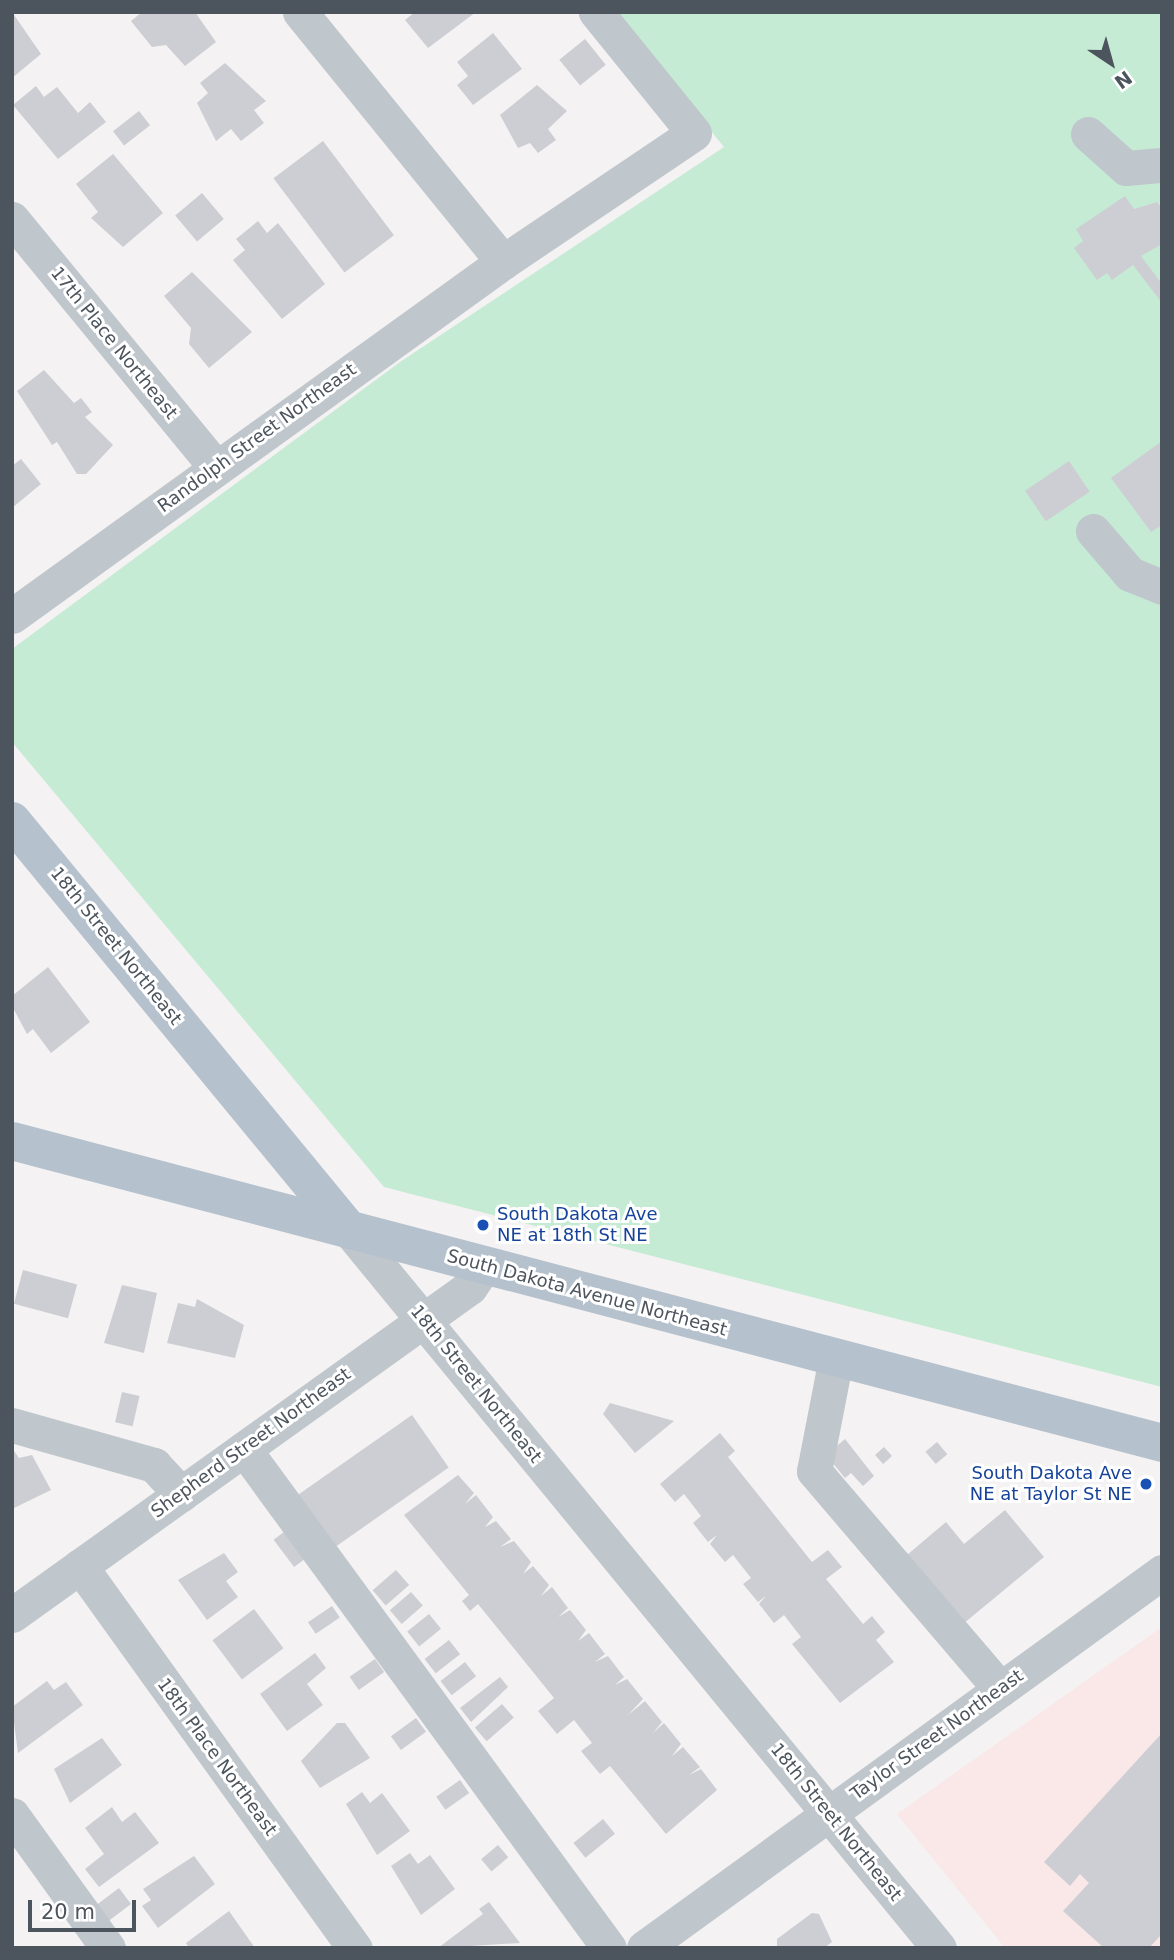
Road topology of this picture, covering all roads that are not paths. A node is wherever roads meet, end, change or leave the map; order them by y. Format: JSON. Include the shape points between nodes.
{"nodes":[{"id":1,"x":300,"y":12,"type":"edge"},
{"id":2,"x":596,"y":12,"type":"edge"},
{"id":3,"x":1088,"y":134,"type":"dead end"},
{"id":4,"x":1162,"y":165,"type":"edge"},
{"id":5,"x":12,"y":219,"type":"edge"},
{"id":6,"x":503,"y":261,"type":"junction"},
{"id":7,"x":216,"y":467,"type":"junction"},
{"id":8,"x":1093,"y":531,"type":"dead end"},
{"id":9,"x":1162,"y":587,"type":"edge"},
{"id":10,"x":12,"y":615,"type":"edge"},
{"id":11,"x":12,"y":821,"type":"edge"},
{"id":12,"x":12,"y":1141,"type":"edge"},
{"id":13,"x":349,"y":1230,"type":"junction"},
{"id":14,"x":484,"y":1266,"type":"junction"},
{"id":15,"x":424,"y":1320,"type":"junction"},
{"id":16,"x":836,"y":1358,"type":"junction"},
{"id":17,"x":12,"y":1425,"type":"edge"},
{"id":18,"x":1162,"y":1443,"type":"edge"},
{"id":19,"x":244,"y":1449,"type":"junction"},
{"id":20,"x":181,"y":1494,"type":"junction"},
{"id":21,"x":80,"y":1566,"type":"junction"},
{"id":22,"x":1162,"y":1572,"type":"edge"},
{"id":23,"x":12,"y":1615,"type":"edge"},
{"id":24,"x":999,"y":1689,"type":"junction"},
{"id":25,"x":829,"y":1814,"type":"junction"},
{"id":26,"x":12,"y":1815,"type":"edge"},
{"id":27,"x":659,"y":1943,"type":"edge"},
{"id":28,"x":108,"y":1948,"type":"edge"},
{"id":29,"x":355,"y":1948,"type":"edge"},
{"id":30,"x":609,"y":1948,"type":"edge"},
{"id":31,"x":939,"y":1948,"type":"edge"}],
"edges":[{"from":1,"to":6,"type":"street"},
{"from":2,"to":6,"type":"street","name":"Randolph Street Northeast","via":[[694,134]]},
{"from":3,"to":4,"type":"street","via":[[1126,168]]},
{"from":5,"to":7,"type":"street","name":"17th Place Northeast"},
{"from":6,"to":7,"type":"street","name":"Randolph Street Northeast"},
{"from":7,"to":10,"type":"street","name":"Randolph Street Northeast"},
{"from":8,"to":9,"type":"street","via":[[1130,574]]},
{"from":11,"to":13,"type":"main road","name":"18th Street Northeast"},
{"from":12,"to":13,"type":"main road","name":"South Dakota Avenue Northeast"},
{"from":13,"to":14,"type":"main road","name":"South Dakota Avenue Northeast"},
{"from":13,"to":15,"type":"street","name":"18th Street Northeast"},
{"from":14,"to":15,"type":"street","name":"Shepherd Street Northeast","via":[[470,1287]]},
{"from":14,"to":16,"type":"main road","name":"South Dakota Avenue Northeast"},
{"from":15,"to":19,"type":"street","name":"Shepherd Street Northeast"},
{"from":15,"to":25,"type":"street","name":"18th Street Northeast"},
{"from":16,"to":18,"type":"main road","name":"South Dakota Avenue Northeast"},
{"from":16,"to":24,"type":"street","via":[[814,1471]]},
{"from":17,"to":20,"type":"street","via":[[154,1465]]},
{"from":19,"to":20,"type":"street","name":"Shepherd Street Northeast"},
{"from":19,"to":30,"type":"street"},
{"from":20,"to":21,"type":"street","name":"Shepherd Street Northeast"},
{"from":21,"to":23,"type":"street","name":"Shepherd Street Northeast"},
{"from":21,"to":29,"type":"street","name":"18th Place Northeast"},
{"from":22,"to":24,"type":"street","name":"Taylor Street Northeast"},
{"from":24,"to":25,"type":"street","name":"Taylor Street Northeast"},
{"from":25,"to":27,"type":"street","name":"Taylor Street Northeast"},
{"from":25,"to":31,"type":"street","name":"18th Street Northeast"},
{"from":26,"to":28,"type":"street"}]}
